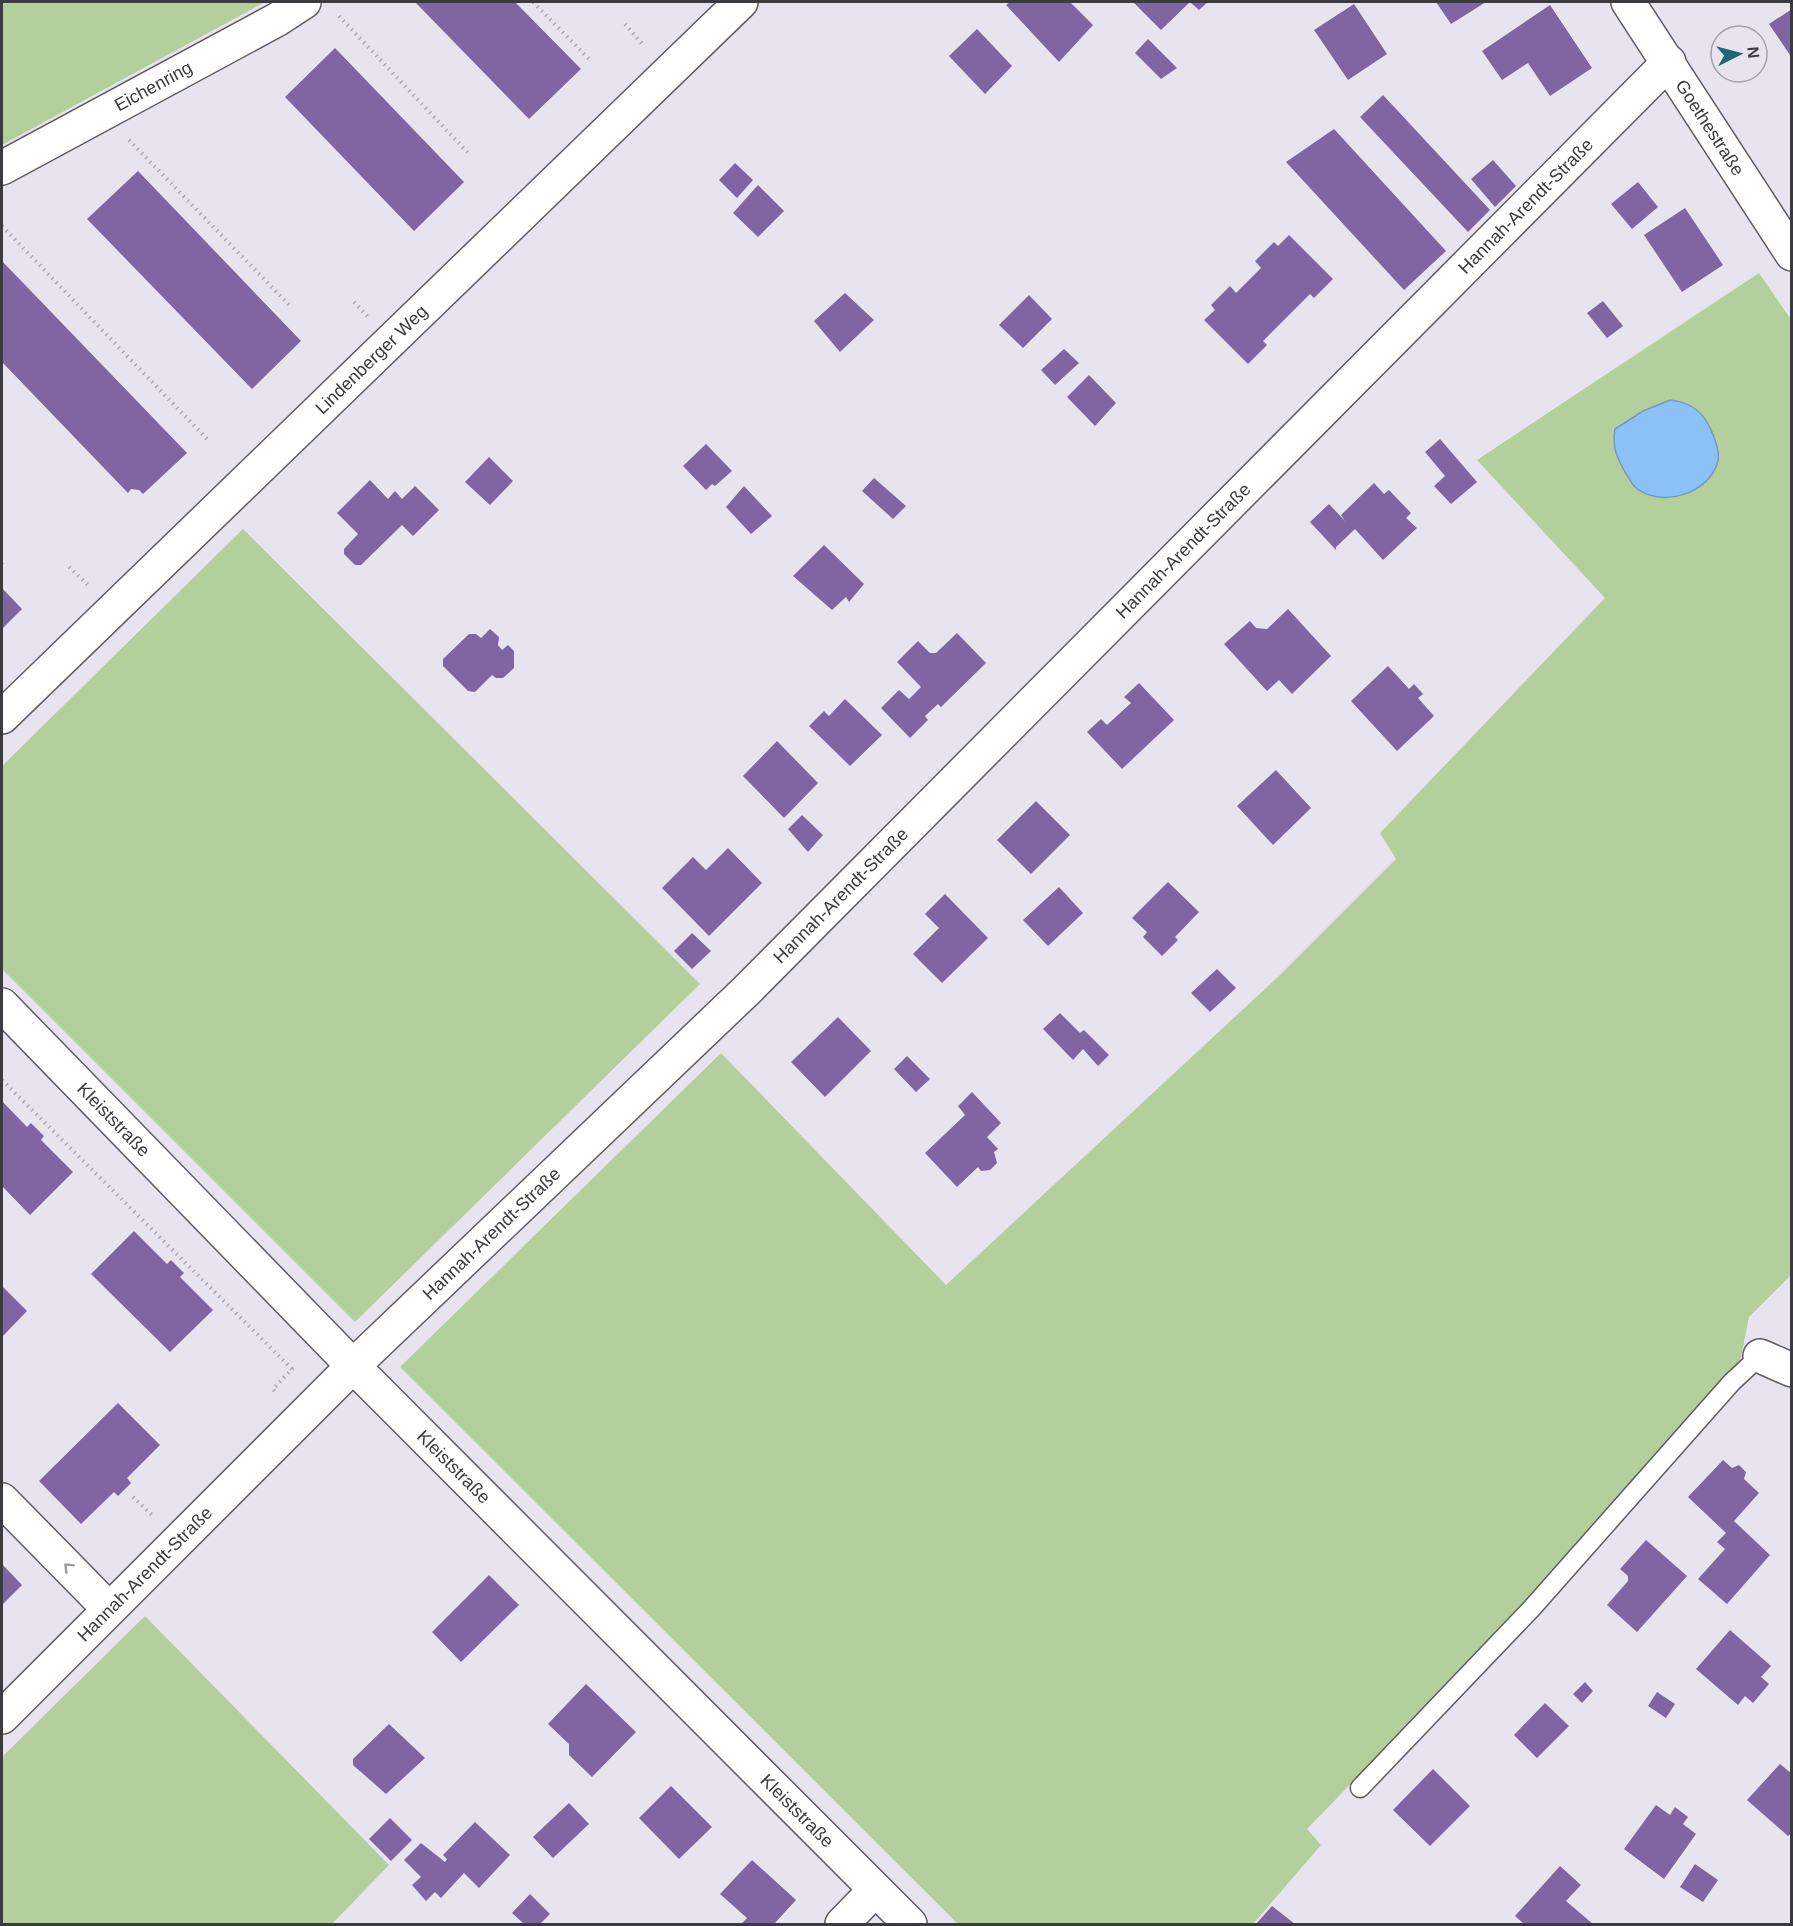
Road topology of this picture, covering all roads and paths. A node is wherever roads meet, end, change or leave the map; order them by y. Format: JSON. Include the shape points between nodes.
{"nodes":[{"id":1,"x":304,"y":2,"type":"edge"},
{"id":2,"x":533,"y":2,"type":"edge"},
{"id":3,"x":741,"y":2,"type":"edge"},
{"id":4,"x":1628,"y":2,"type":"edge"},
{"id":5,"x":339,"y":16,"type":"dead end"},
{"id":6,"x":625,"y":24,"type":"dead end"},
{"id":7,"x":647,"y":49,"type":"dead end"},
{"id":8,"x":591,"y":61,"type":"dead end"},
{"id":9,"x":1669,"y":62,"type":"junction"},
{"id":10,"x":126,"y":137,"type":"dead end"},
{"id":11,"x":470,"y":155,"type":"dead end"},
{"id":12,"x":2,"y":168,"type":"edge"},
{"id":13,"x":2,"y":226,"type":"edge"},
{"id":14,"x":1791,"y":254,"type":"edge"},
{"id":15,"x":354,"y":302,"type":"dead end"},
{"id":16,"x":292,"y":308,"type":"dead end"},
{"id":17,"x":369,"y":317,"type":"dead end"},
{"id":18,"x":209,"y":441,"type":"dead end"},
{"id":19,"x":69,"y":567,"type":"dead end"},
{"id":20,"x":89,"y":586,"type":"dead end"},
{"id":21,"x":2,"y":717,"type":"edge"},
{"id":22,"x":2,"y":1005,"type":"edge"},
{"id":23,"x":2,"y":1080,"type":"edge"},
{"id":24,"x":1760,"y":1356,"type":"joint"},
{"id":25,"x":353,"y":1366,"type":"junction"},
{"id":26,"x":1791,"y":1370,"type":"edge"},
{"id":27,"x":300,"y":1418,"type":"junction"},
{"id":28,"x":2,"y":1500,"type":"edge"},
{"id":29,"x":109,"y":1609,"type":"junction"},
{"id":30,"x":2,"y":1717,"type":"edge"},
{"id":31,"x":1360,"y":1788,"type":"dead end"},
{"id":32,"x":874,"y":1891,"type":"junction"},
{"id":33,"x":842,"y":1924,"type":"edge"},
{"id":34,"x":910,"y":1924,"type":"edge"}],
"edges":[{"from":1,"to":12,"type":"street","name":"Eichenring"},
{"from":2,"to":8,"type":"path"},
{"from":3,"to":21,"type":"street","name":"Lindenberger Weg"},
{"from":4,"to":9,"type":"street","name":"Goethestraße"},
{"from":5,"to":11,"type":"path"},
{"from":6,"to":7,"type":"path"},
{"from":9,"to":14,"type":"street","name":"Goethestraße"},
{"from":9,"to":25,"type":"street","name":"Hannah-Arendt-Straße","via":[[755,982]]},
{"from":10,"to":16,"type":"path"},
{"from":13,"to":18,"type":"path"},
{"from":15,"to":17,"type":"path"},
{"from":19,"to":20,"type":"path"},
{"from":22,"to":25,"type":"street","name":"Kleiststraße"},
{"from":23,"to":27,"type":"path","via":[[292,1369],[273,1389]]},
{"from":24,"to":26,"type":"street"},
{"from":24,"to":31,"type":"lane","via":[[1732,1382],[1533,1608]]},
{"from":25,"to":27,"type":"street","name":"Hannah-Arendt-Straße"},
{"from":25,"to":32,"type":"street","name":"Kleiststraße"},
{"from":27,"to":29,"type":"street","name":"Hannah-Arendt-Straße"},
{"from":29,"to":28,"type":"street","one_way":true},
{"from":29,"to":30,"type":"street","name":"Hannah-Arendt-Straße"},
{"from":32,"to":33,"type":"street"},
{"from":32,"to":34,"type":"street","name":"Kleiststraße"}]}
